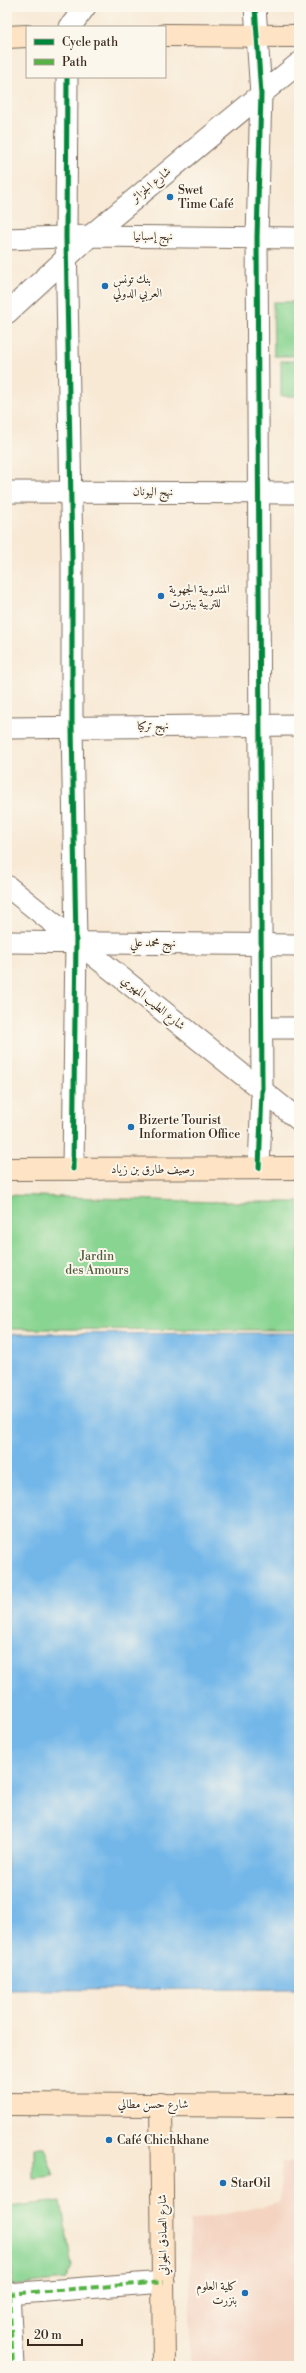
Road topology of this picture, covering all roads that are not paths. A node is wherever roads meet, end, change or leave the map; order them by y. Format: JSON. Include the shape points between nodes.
{"nodes":[{"id":1,"x":85,"y":7,"type":"edge"},
{"id":2,"x":255,"y":7,"type":"edge"},
{"id":3,"x":71,"y":26,"type":"edge"},
{"id":4,"x":166,"y":35,"type":"edge"},
{"id":5,"x":26,"y":36,"type":"edge"},
{"id":6,"x":256,"y":36,"type":"junction"},
{"id":7,"x":299,"y":36,"type":"edge"},
{"id":8,"x":7,"y":37,"type":"edge"},
{"id":9,"x":299,"y":63,"type":"edge"},
{"id":10,"x":67,"y":78,"type":"edge"},
{"id":11,"x":261,"y":94,"type":"junction"},
{"id":12,"x":90,"y":236,"type":"junction"},
{"id":13,"x":66,"y":237,"type":"junction"},
{"id":14,"x":257,"y":237,"type":"junction"},
{"id":15,"x":299,"y":238,"type":"edge"},
{"id":16,"x":7,"y":239,"type":"edge"},
{"id":17,"x":67,"y":259,"type":"junction"},
{"id":18,"x":7,"y":313,"type":"edge"},
{"id":19,"x":71,"y":491,"type":"junction"},
{"id":20,"x":7,"y":492,"type":"edge"},
{"id":21,"x":258,"y":493,"type":"junction"},
{"id":22,"x":299,"y":493,"type":"edge"},
{"id":23,"x":260,"y":725,"type":"junction"},
{"id":24,"x":299,"y":725,"type":"edge"},
{"id":25,"x":72,"y":727,"type":"junction"},
{"id":26,"x":7,"y":728,"type":"edge"},
{"id":27,"x":7,"y":886,"type":"edge"},
{"id":28,"x":76,"y":941,"type":"junction"},
{"id":29,"x":7,"y":942,"type":"edge"},
{"id":30,"x":299,"y":944,"type":"edge"},
{"id":31,"x":261,"y":945,"type":"junction"},
{"id":32,"x":262,"y":1028,"type":"junction"},
{"id":33,"x":299,"y":1028,"type":"edge"},
{"id":34,"x":262,"y":1091,"type":"junction"},
{"id":35,"x":299,"y":1120,"type":"edge"},
{"id":36,"x":259,"y":1168,"type":"junction"},
{"id":37,"x":299,"y":1168,"type":"edge"},
{"id":38,"x":7,"y":1169,"type":"edge"},
{"id":39,"x":74,"y":1169,"type":"junction"},
{"id":40,"x":7,"y":2104,"type":"edge"},
{"id":41,"x":160,"y":2104,"type":"junction"},
{"id":42,"x":299,"y":2106,"type":"edge"},
{"id":43,"x":164,"y":2282,"type":"junction"},
{"id":44,"x":8,"y":2294,"type":"edge"},
{"id":45,"x":13,"y":2366,"type":"edge"},
{"id":46,"x":164,"y":2366,"type":"edge"}],
"edges":[{"from":1,"to":3,"type":"street"},
{"from":2,"to":6,"type":"street"},
{"from":4,"to":6,"type":"street"},
{"from":5,"to":8,"type":"street"},
{"from":6,"to":7,"type":"street"},
{"from":6,"to":11,"type":"street"},
{"from":9,"to":11,"type":"street","name":"شارع الجزائر"},
{"from":10,"to":13,"type":"street"},
{"from":11,"to":12,"type":"street","name":"شارع الجزائر"},
{"from":11,"to":14,"type":"street"},
{"from":12,"to":13,"type":"street","name":"نهج إسبانيا"},
{"from":12,"to":14,"type":"street","name":"نهج إسبانيا"},
{"from":12,"to":17,"type":"street","name":"شارع الجزائر"},
{"from":13,"to":16,"type":"street","name":"نهج إسبانيا"},
{"from":13,"to":17,"type":"street"},
{"from":14,"to":15,"type":"street","name":"نهج إسبانيا"},
{"from":14,"to":21,"type":"street"},
{"from":17,"to":18,"type":"street","name":"شارع الجزائر"},
{"from":17,"to":19,"type":"street"},
{"from":19,"to":20,"type":"street","name":"نهج اليونان"},
{"from":19,"to":21,"type":"street","name":"نهج اليونان"},
{"from":19,"to":25,"type":"street"},
{"from":21,"to":22,"type":"street","name":"نهج اليونان"},
{"from":21,"to":23,"type":"street"},
{"from":23,"to":24,"type":"street","name":"نهج تركيا"},
{"from":23,"to":25,"type":"street","name":"نهج تركيا"},
{"from":23,"to":31,"type":"street"},
{"from":25,"to":26,"type":"street","name":"نهج تركيا"},
{"from":25,"to":28,"type":"street"},
{"from":27,"to":28,"type":"street","name":"شارع الطيب المهيري"},
{"from":28,"to":29,"type":"street","name":"نهج محمد علي"},
{"from":28,"to":31,"type":"street","name":"نهج محمد علي"},
{"from":28,"to":34,"type":"street","name":"شارع الطيب المهيري"},
{"from":28,"to":39,"type":"street"},
{"from":30,"to":31,"type":"street","name":"نهج محمد علي"},
{"from":31,"to":32,"type":"street"},
{"from":32,"to":33,"type":"street"},
{"from":32,"to":34,"type":"street"},
{"from":34,"to":35,"type":"street","name":"شارع الطيب المهيري"},
{"from":34,"to":36,"type":"street"},
{"from":36,"to":37,"type":"street","name":"رصيف طارق بن زياد"},
{"from":36,"to":39,"type":"street","name":"رصيف طارق بن زياد"},
{"from":38,"to":39,"type":"street","name":"رصيف طارق بن زياد"},
{"from":40,"to":41,"type":"street","name":"شارع حسن مطالي"},
{"from":41,"to":42,"type":"street","name":"شارع حسن مطالي"},
{"from":41,"to":43,"type":"street","name":"شارع الصادق الجواني"},
{"from":43,"to":44,"type":"street"},
{"from":43,"to":46,"type":"street","name":"شارع الصادق الجواني"},
{"from":44,"to":45,"type":"street"}]}
